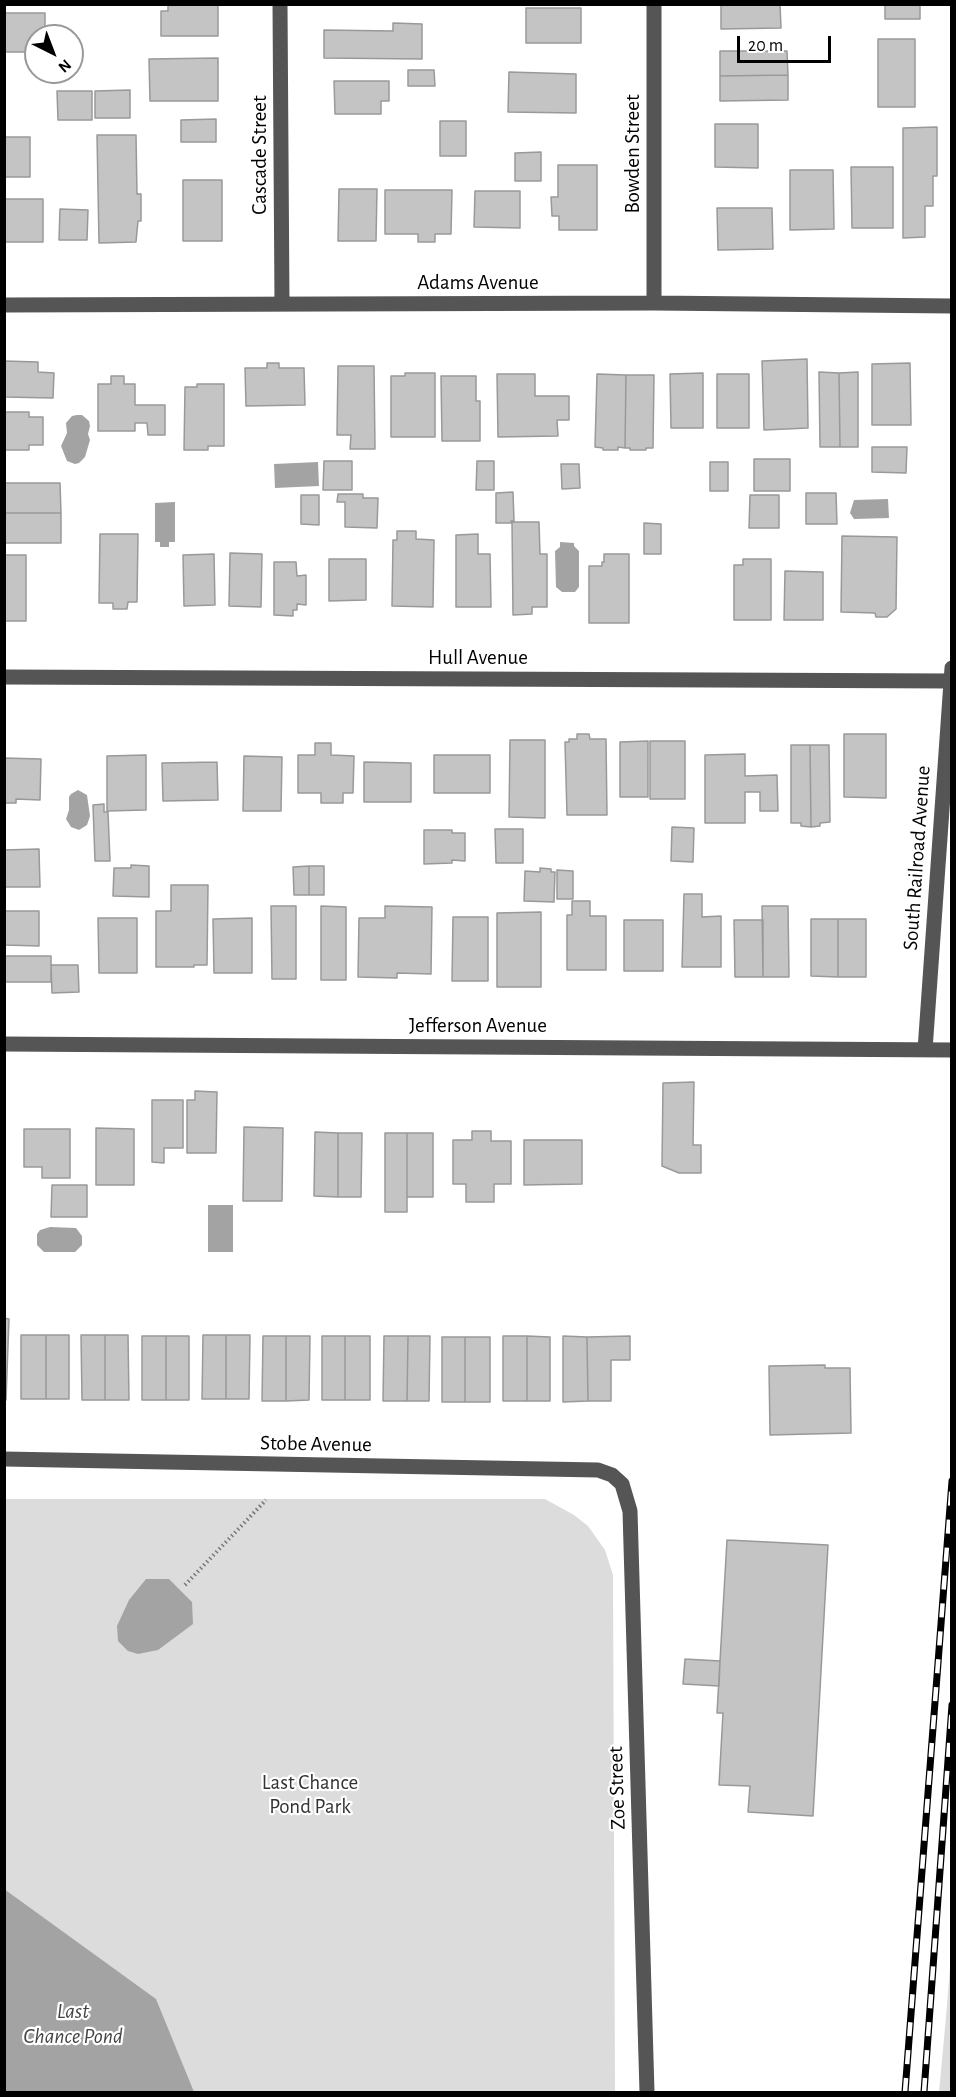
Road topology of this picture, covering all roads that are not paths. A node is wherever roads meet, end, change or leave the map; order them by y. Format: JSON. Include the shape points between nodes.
{"nodes":[{"id":1,"x":280,"y":4,"type":"edge"},
{"id":2,"x":654,"y":4,"type":"edge"},
{"id":3,"x":654,"y":303,"type":"junction"},
{"id":4,"x":282,"y":304,"type":"junction"},
{"id":5,"x":4,"y":305,"type":"edge"},
{"id":6,"x":951,"y":306,"type":"edge"},
{"id":7,"x":951,"y":674,"type":"edge"},
{"id":8,"x":4,"y":676,"type":"edge"},
{"id":9,"x":4,"y":1044,"type":"edge"},
{"id":10,"x":925,"y":1050,"type":"junction"},
{"id":11,"x":951,"y":1050,"type":"edge"},
{"id":12,"x":4,"y":1459,"type":"edge"},
{"id":13,"x":622,"y":1484,"type":"joint"},
{"id":14,"x":646,"y":2092,"type":"edge"}],
"edges":[{"from":1,"to":4,"type":"street","name":"Cascade Street"},
{"from":2,"to":3,"type":"street","name":"Bowden Street"},
{"from":3,"to":4,"type":"street","name":"Adams Avenue"},
{"from":3,"to":6,"type":"street","name":"Adams Avenue"},
{"from":4,"to":5,"type":"street","name":"Adams Avenue"},
{"from":7,"to":8,"type":"street","name":"Hull Avenue"},
{"from":7,"to":10,"type":"street","name":"South Railroad Avenue"},
{"from":9,"to":10,"type":"street","name":"Jefferson Avenue"},
{"from":10,"to":11,"type":"street","name":"Jefferson Avenue"},
{"from":12,"to":13,"type":"street","name":"Stobe Avenue","via":[[598,1470]]},
{"from":13,"to":14,"type":"street","name":"Zoe Street","via":[[630,1511]]}]}
